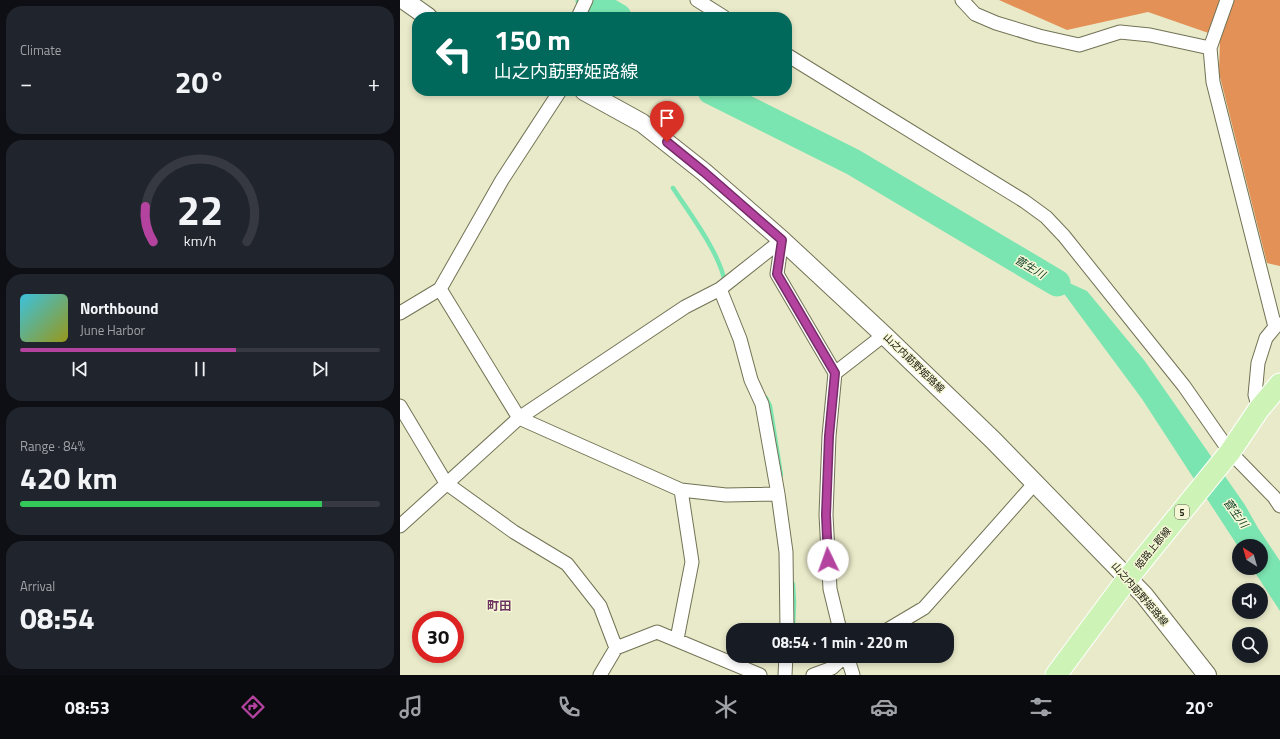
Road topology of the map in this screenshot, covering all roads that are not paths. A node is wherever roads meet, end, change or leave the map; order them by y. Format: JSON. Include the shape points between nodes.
{"nodes":[{"id":1,"x":404,"y":0,"type":"edge"},
{"id":2,"x":586,"y":0,"type":"edge"},
{"id":3,"x":697,"y":0,"type":"edge"},
{"id":4,"x":962,"y":0,"type":"edge"},
{"id":5,"x":1227,"y":0,"type":"edge"},
{"id":6,"x":421,"y":12,"type":"edge"},
{"id":7,"x":580,"y":12,"type":"edge"},
{"id":8,"x":716,"y":12,"type":"edge"},
{"id":9,"x":1210,"y":48,"type":"junction"},
{"id":10,"x":792,"y":58,"type":"edge"},
{"id":11,"x":557,"y":96,"type":"edge"},
{"id":12,"x":593,"y":96,"type":"edge"},
{"id":13,"x":782,"y":240,"type":"junction"},
{"id":14,"x":440,"y":288,"type":"junction"},
{"id":15,"x":720,"y":289,"type":"junction"},
{"id":16,"x":400,"y":313,"type":"edge"},
{"id":17,"x":1277,"y":326,"type":"edge"},
{"id":18,"x":884,"y":334,"type":"junction"},
{"id":19,"x":835,"y":373,"type":"junction"},
{"id":20,"x":1280,"y":384,"type":"edge"},
{"id":21,"x":400,"y":406,"type":"edge"},
{"id":22,"x":1259,"y":409,"type":"junction"},
{"id":23,"x":519,"y":418,"type":"junction"},
{"id":24,"x":1226,"y":455,"type":"junction"},
{"id":25,"x":446,"y":483,"type":"junction"},
{"id":26,"x":1036,"y":483,"type":"junction"},
{"id":27,"x":681,"y":490,"type":"junction"},
{"id":28,"x":778,"y":494,"type":"junction"},
{"id":29,"x":1280,"y":506,"type":"edge"},
{"id":30,"x":400,"y":526,"type":"edge"},
{"id":31,"x":1134,"y":571,"type":"junction"},
{"id":32,"x":787,"y":623,"type":"edge"},
{"id":33,"x":838,"y":623,"type":"edge"},
{"id":34,"x":899,"y":623,"type":"edge"},
{"id":35,"x":677,"y":639,"type":"junction"},
{"id":36,"x":616,"y":648,"type":"junction"},
{"id":37,"x":786,"y":663,"type":"edge"},
{"id":38,"x":838,"y":663,"type":"edge"},
{"id":39,"x":849,"y":663,"type":"edge"},
{"id":40,"x":600,"y":675,"type":"edge"},
{"id":41,"x":760,"y":675,"type":"edge"},
{"id":42,"x":785,"y":675,"type":"edge"},
{"id":43,"x":813,"y":675,"type":"edge"},
{"id":44,"x":853,"y":675,"type":"edge"},
{"id":45,"x":1056,"y":675,"type":"edge"},
{"id":46,"x":1207,"y":675,"type":"edge"}],
"edges":[{"from":1,"to":6,"type":"main road"},
{"from":2,"to":7,"type":"street"},
{"from":3,"to":8,"type":"street"},
{"from":4,"to":9,"type":"street","via":[[975,14],[996,23],[1079,45],[1120,32],[1150,35]]},
{"from":5,"to":9,"type":"street"},
{"from":9,"to":17,"type":"street","via":[[1213,82]]},
{"from":10,"to":24,"type":"street","via":[[1046,217],[1184,386]]},
{"from":11,"to":14,"type":"street","via":[[502,180]]},
{"from":12,"to":13,"type":"main road","name":"山之内莇野姫路線","via":[[642,123],[704,172]]},
{"from":13,"to":15,"type":"street"},
{"from":13,"to":18,"type":"main road","name":"山之内莇野姫路線"},
{"from":13,"to":19,"type":"street","via":[[777,274]]},
{"from":14,"to":16,"type":"street"},
{"from":14,"to":23,"type":"street"},
{"from":15,"to":23,"type":"street","via":[[685,307]]},
{"from":15,"to":28,"type":"street","via":[[740,339],[751,380],[762,404]]},
{"from":17,"to":22,"type":"street","via":[[1266,338],[1258,363],[1255,395]]},
{"from":18,"to":19,"type":"street"},
{"from":18,"to":26,"type":"main road","name":"山之内莇野姫路線"},
{"from":19,"to":33,"type":"street","via":[[829,436],[826,515],[830,589]]},
{"from":20,"to":22,"type":"main road","name":"姫路上郡線","number":"5"},
{"from":21,"to":25,"type":"street"},
{"from":22,"to":24,"type":"main road","name":"姫路上郡線","number":"5"},
{"from":23,"to":25,"type":"street"},
{"from":23,"to":27,"type":"street"},
{"from":24,"to":29,"type":"street"},
{"from":24,"to":31,"type":"main road","name":"姫路上郡線","number":"5"},
{"from":25,"to":30,"type":"street"},
{"from":25,"to":36,"type":"street","via":[[514,532],[567,564],[600,606]]},
{"from":26,"to":31,"type":"main road","name":"山之内莇野姫路線"},
{"from":26,"to":34,"type":"street","via":[[924,608]]},
{"from":27,"to":28,"type":"street","via":[[726,495]]},
{"from":27,"to":35,"type":"street","via":[[692,562]]},
{"from":28,"to":32,"type":"street","via":[[786,552]]},
{"from":31,"to":45,"type":"main road","name":"姫路上郡線","number":"5"},
{"from":31,"to":46,"type":"main road","name":"山之内莇野姫路線","via":[[1144,595]]},
{"from":35,"to":36,"type":"street","via":[[657,632]]},
{"from":35,"to":41,"type":"street"},
{"from":36,"to":40,"type":"street"},
{"from":37,"to":42,"type":"street"},
{"from":38,"to":43,"type":"street"},
{"from":39,"to":44,"type":"street"}]}
